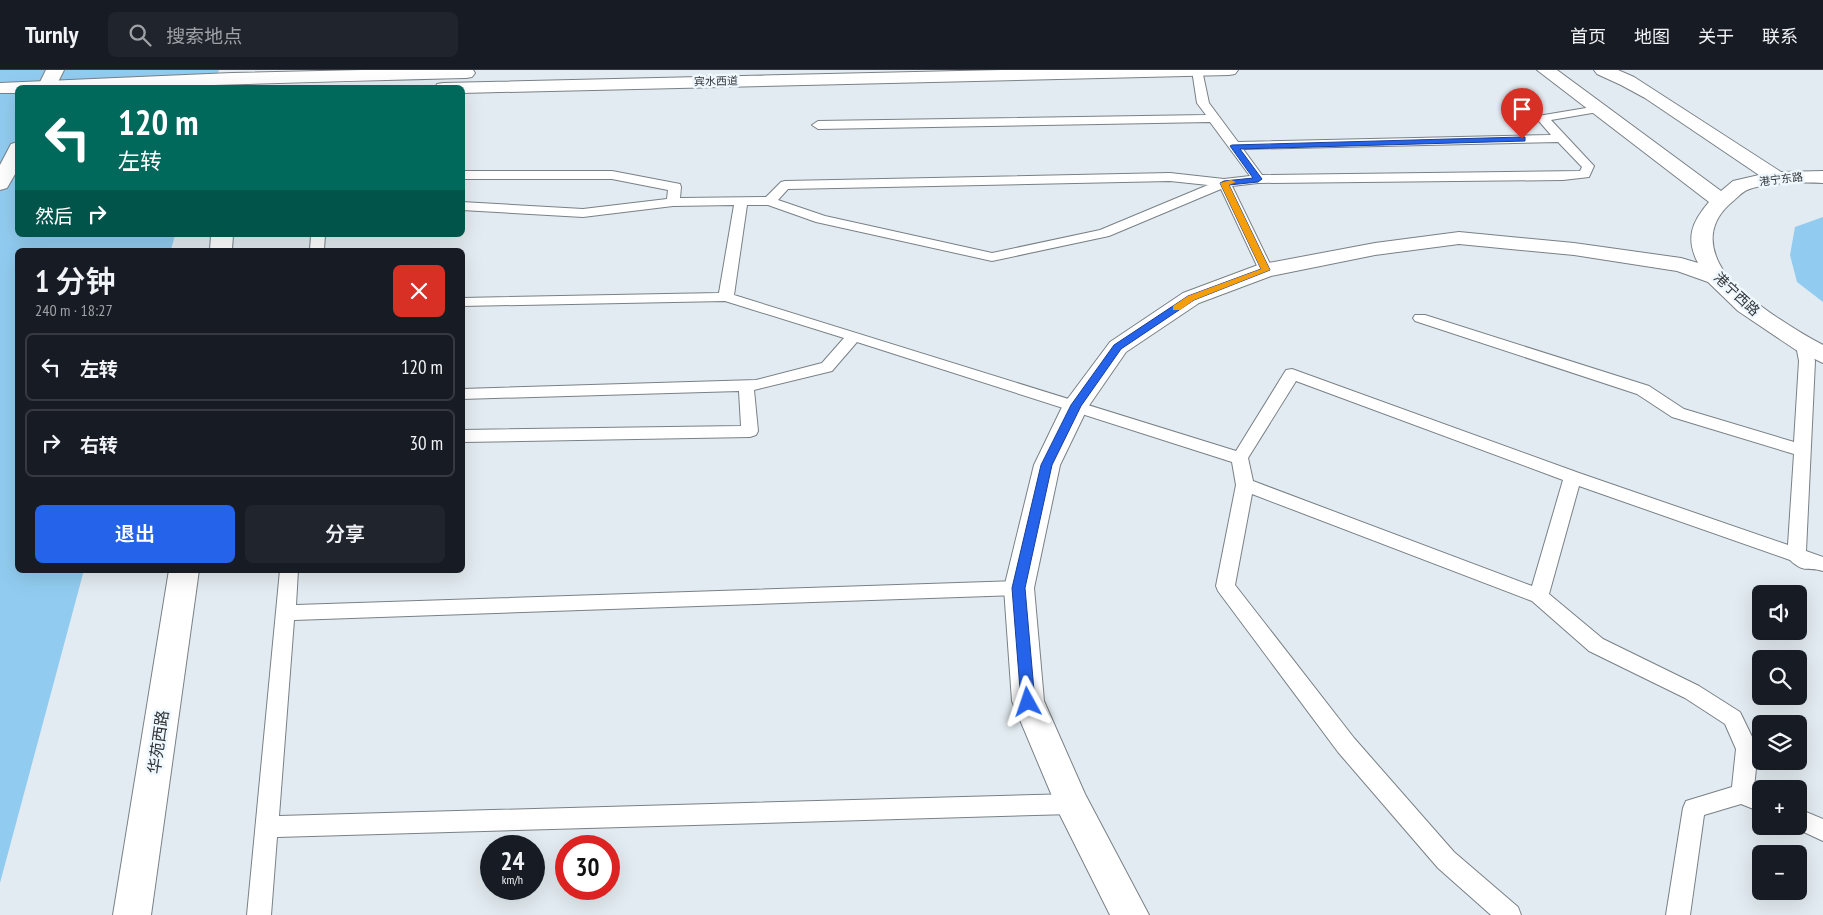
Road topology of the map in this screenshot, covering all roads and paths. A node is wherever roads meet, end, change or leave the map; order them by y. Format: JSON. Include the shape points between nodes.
{"nodes":[{"id":1,"x":630,"y":70,"type":"edge"},
{"id":2,"x":1197,"y":70,"type":"edge"},
{"id":3,"x":1229,"y":70,"type":"edge"},
{"id":4,"x":1546,"y":70,"type":"edge"},
{"id":5,"x":1603,"y":70,"type":"edge"},
{"id":6,"x":234,"y":74,"type":"edge"},
{"id":7,"x":49,"y":81,"type":"edge"},
{"id":8,"x":21,"y":85,"type":"edge"},
{"id":9,"x":15,"y":86,"type":"edge"},
{"id":10,"x":465,"y":87,"type":"edge"},
{"id":11,"x":0,"y":88,"type":"edge"},
{"id":12,"x":15,"y":100,"type":"edge"},
{"id":13,"x":0,"y":101,"type":"edge"},
{"id":14,"x":1598,"y":109,"type":"junction"},
{"id":15,"x":1212,"y":118,"type":"junction"},
{"id":16,"x":818,"y":126,"type":"dead end"},
{"id":17,"x":1561,"y":138,"type":"junction"},
{"id":18,"x":1234,"y":146,"type":"junction"},
{"id":19,"x":15,"y":154,"type":"edge"},
{"id":20,"x":465,"y":175,"type":"edge"},
{"id":21,"x":1823,"y":177,"type":"edge"},
{"id":22,"x":1777,"y":178,"type":"junction"},
{"id":23,"x":1258,"y":179,"type":"junction"},
{"id":24,"x":1224,"y":183,"type":"junction"},
{"id":25,"x":0,"y":184,"type":"edge"},
{"id":26,"x":1740,"y":185,"type":"joint"},
{"id":27,"x":769,"y":201,"type":"junction"},
{"id":28,"x":1721,"y":201,"type":"junction"},
{"id":29,"x":673,"y":202,"type":"junction"},
{"id":30,"x":741,"y":202,"type":"junction"},
{"id":31,"x":465,"y":206,"type":"edge"},
{"id":32,"x":1266,"y":270,"type":"junction"},
{"id":33,"x":1716,"y":277,"type":"junction"},
{"id":34,"x":726,"y":297,"type":"junction"},
{"id":35,"x":465,"y":302,"type":"edge"},
{"id":36,"x":1420,"y":318,"type":"dead end"},
{"id":37,"x":853,"y":337,"type":"junction"},
{"id":38,"x":1813,"y":350,"type":"edge"},
{"id":39,"x":746,"y":385,"type":"junction"},
{"id":40,"x":465,"y":394,"type":"edge"},
{"id":41,"x":1076,"y":405,"type":"junction"},
{"id":42,"x":465,"y":436,"type":"edge"},
{"id":43,"x":1803,"y":451,"type":"junction"},
{"id":44,"x":1240,"y":458,"type":"junction"},
{"id":45,"x":1573,"y":477,"type":"junction"},
{"id":46,"x":1245,"y":485,"type":"junction"},
{"id":47,"x":1797,"y":555,"type":"junction"},
{"id":48,"x":1823,"y":564,"type":"edge"},
{"id":49,"x":184,"y":573,"type":"edge"},
{"id":50,"x":289,"y":573,"type":"edge"},
{"id":51,"x":1823,"y":576,"type":"edge"},
{"id":52,"x":1019,"y":588,"type":"junction"},
{"id":53,"x":1539,"y":596,"type":"junction"},
{"id":54,"x":285,"y":613,"type":"junction"},
{"id":55,"x":1752,"y":798,"type":"edge"},
{"id":56,"x":1072,"y":804,"type":"junction"},
{"id":57,"x":1807,"y":823,"type":"edge"},
{"id":58,"x":267,"y":827,"type":"junction"},
{"id":59,"x":1823,"y":830,"type":"edge"},
{"id":60,"x":132,"y":915,"type":"edge"},
{"id":61,"x":259,"y":915,"type":"edge"},
{"id":62,"x":1130,"y":915,"type":"edge"},
{"id":63,"x":1510,"y":915,"type":"edge"},
{"id":64,"x":1678,"y":915,"type":"edge"}],
"edges":[{"from":1,"to":6,"type":"main road"},
{"from":2,"to":3,"type":"main road","name":"宾水西道"},
{"from":2,"to":10,"type":"main road","name":"宾水西道"},
{"from":2,"to":15,"type":"lane","via":[[1203,103]]},
{"from":4,"to":14,"type":"main road"},
{"from":5,"to":22,"type":"main road","via":[[1648,92]]},
{"from":6,"to":7,"type":"main road"},
{"from":7,"to":8,"type":"main road"},
{"from":9,"to":11,"type":"main road"},
{"from":12,"to":13,"type":"main road"},
{"from":14,"to":17,"type":"lane","via":[[1542,118]]},
{"from":14,"to":28,"type":"main road"},
{"from":15,"to":16,"type":"lane"},
{"from":15,"to":18,"type":"lane"},
{"from":17,"to":18,"type":"lane"},
{"from":17,"to":23,"type":"lane","via":[[1588,166],[1585,174]]},
{"from":18,"to":23,"type":"lane"},
{"from":19,"to":25,"type":"main road"},
{"from":20,"to":29,"type":"lane","via":[[612,175],[675,187]]},
{"from":21,"to":22,"type":"main road","name":"港宁东路"},
{"from":22,"to":26,"type":"main road","name":"港宁东路"},
{"from":23,"to":24,"type":"lane"},
{"from":24,"to":27,"type":"lane","via":[[1170,177],[786,185]]},
{"from":24,"to":27,"type":"lane","via":[[1104,233],[992,257],[820,219]]},
{"from":24,"to":32,"type":"lane"},
{"from":26,"to":28,"type":"main road","name":"港宁西路"},
{"from":27,"to":30,"type":"lane"},
{"from":28,"to":33,"type":"main road","name":"港宁西路","via":[[1701,232],[1705,256]]},
{"from":29,"to":30,"type":"lane"},
{"from":29,"to":31,"type":"lane","via":[[583,213]]},
{"from":30,"to":34,"type":"lane"},
{"from":32,"to":33,"type":"main road","via":[[1375,249],[1459,238],[1574,249],[1671,263]]},
{"from":32,"to":41,"type":"main road","via":[[1191,298],[1118,347]]},
{"from":33,"to":38,"type":"main road","name":"港宁西路","via":[[1746,306]]},
{"from":34,"to":35,"type":"lane"},
{"from":34,"to":37,"type":"lane"},
{"from":36,"to":43,"type":"lane","via":[[1643,390],[1678,413]]},
{"from":37,"to":39,"type":"lane","via":[[827,367]]},
{"from":37,"to":41,"type":"lane"},
{"from":38,"to":43,"type":"lane","via":[[1807,361]]},
{"from":39,"to":40,"type":"lane"},
{"from":39,"to":42,"type":"lane","via":[[750,431]]},
{"from":41,"to":44,"type":"lane"},
{"from":41,"to":52,"type":"main road","via":[[1047,465]]},
{"from":43,"to":47,"type":"lane"},
{"from":44,"to":45,"type":"lane","via":[[1292,374]]},
{"from":44,"to":46,"type":"lane"},
{"from":45,"to":47,"type":"lane"},
{"from":45,"to":53,"type":"lane"},
{"from":46,"to":53,"type":"lane"},
{"from":46,"to":63,"type":"lane","via":[[1225,586],[1346,745],[1440,853]]},
{"from":47,"to":48,"type":"lane"},
{"from":47,"to":51,"type":"lane"},
{"from":49,"to":60,"type":"main road","name":"华苑西路"},
{"from":50,"to":54,"type":"lane"},
{"from":52,"to":54,"type":"lane"},
{"from":52,"to":56,"type":"main road","via":[[1028,702]]},
{"from":53,"to":55,"type":"lane","via":[[1596,645],[1692,692],[1733,718],[1747,749]]},
{"from":54,"to":58,"type":"lane"},
{"from":55,"to":64,"type":"lane","via":[[1694,808]]},
{"from":56,"to":58,"type":"lane"},
{"from":56,"to":62,"type":"main road"},
{"from":57,"to":59,"type":"lane"},
{"from":58,"to":61,"type":"lane"}]}
